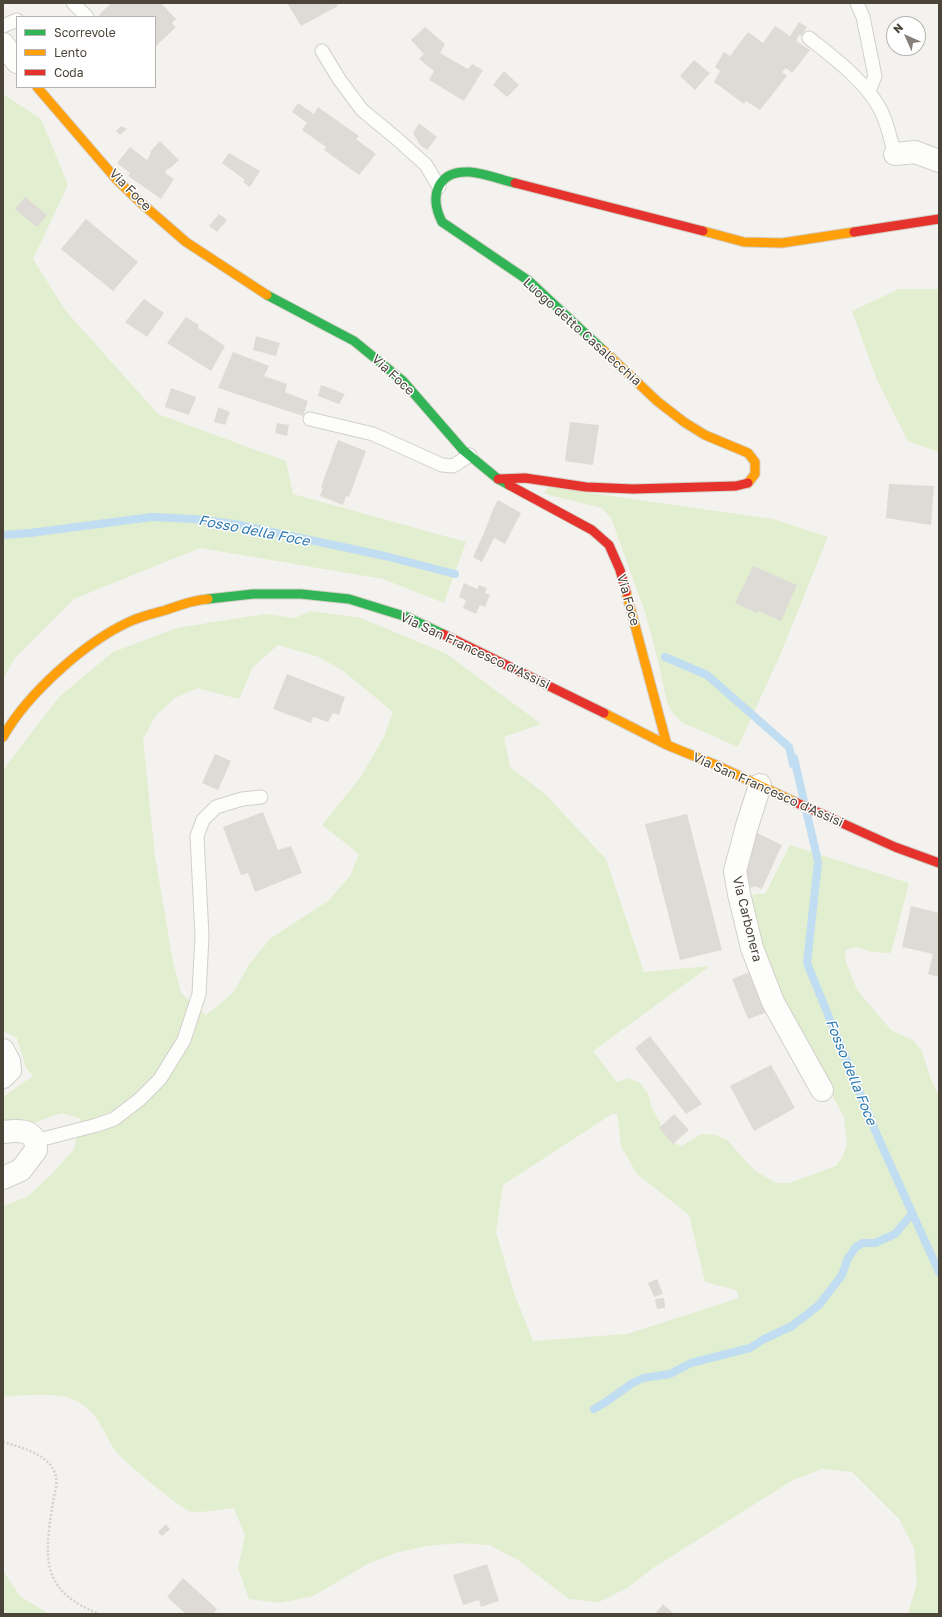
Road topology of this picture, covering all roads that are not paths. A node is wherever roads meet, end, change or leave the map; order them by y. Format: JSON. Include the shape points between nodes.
{"nodes":[{"id":1,"x":73,"y":3,"type":"edge"},
{"id":2,"x":857,"y":3,"type":"edge"},
{"id":3,"x":86,"y":16,"type":"edge"},
{"id":4,"x":16,"y":20,"type":"edge"},
{"id":5,"x":3,"y":26,"type":"edge"},
{"id":6,"x":809,"y":38,"type":"dead end"},
{"id":7,"x":3,"y":44,"type":"edge"},
{"id":8,"x":322,"y":51,"type":"dead end"},
{"id":9,"x":16,"y":61,"type":"edge"},
{"id":10,"x":38,"y":88,"type":"edge"},
{"id":11,"x":869,"y":91,"type":"junction"},
{"id":12,"x":895,"y":154,"type":"joint"},
{"id":13,"x":939,"y":162,"type":"edge"},
{"id":14,"x":439,"y":187,"type":"junction"},
{"id":15,"x":939,"y":219,"type":"edge"},
{"id":16,"x":310,"y":419,"type":"dead end"},
{"id":17,"x":470,"y":455,"type":"junction"},
{"id":18,"x":498,"y":479,"type":"junction"},
{"id":19,"x":3,"y":737,"type":"edge"},
{"id":20,"x":668,"y":745,"type":"junction"},
{"id":21,"x":760,"y":785,"type":"junction"},
{"id":22,"x":260,"y":797,"type":"dead end"},
{"id":23,"x":939,"y":863,"type":"edge"},
{"id":24,"x":3,"y":1050,"type":"edge"},
{"id":25,"x":3,"y":1078,"type":"edge"},
{"id":26,"x":822,"y":1090,"type":"dead end"},
{"id":27,"x":3,"y":1132,"type":"edge"},
{"id":28,"x":35,"y":1141,"type":"junction"},
{"id":29,"x":3,"y":1178,"type":"edge"}],
"edges":[{"from":1,"to":3,"type":"lane"},
{"from":2,"to":11,"type":"lane","via":[[863,17],[875,76]]},
{"from":4,"to":5,"type":"lane"},
{"from":6,"to":11,"type":"lane"},
{"from":7,"to":9,"type":"street"},
{"from":8,"to":14,"type":"lane","via":[[362,110],[426,166]]},
{"from":10,"to":17,"type":"street","name":"Via Foce","via":[[117,180],[186,242],[260,291],[354,341],[403,381]]},
{"from":11,"to":12,"type":"lane","via":[[880,108]]},
{"from":12,"to":13,"type":"street","via":[[915,152]]},
{"from":14,"to":15,"type":"street","via":[[452,174],[471,172],[744,242],[782,242]]},
{"from":14,"to":18,"type":"street","name":"Luogo detto Casalecchia","via":[[434,205],[442,222],[529,281],[657,401],[705,435],[748,453],[756,468],[748,483],[736,486],[633,489],[586,487],[525,478]]},
{"from":16,"to":17,"type":"lane","via":[[373,434],[442,465],[453,466]]},
{"from":17,"to":18,"type":"street","name":"Via Foce"},
{"from":18,"to":20,"type":"street","name":"Via Foce","via":[[592,530],[609,545],[620,570]]},
{"from":19,"to":20,"type":"street","name":"Via San Francesco d'Assisi","via":[[33,697],[58,671],[96,641],[131,621],[196,600],[253,594],[301,594],[349,600],[407,617]]},
{"from":20,"to":21,"type":"street","name":"Via San Francesco d'Assisi"},
{"from":21,"to":23,"type":"street","name":"Via San Francesco d'Assisi","via":[[826,817]]},
{"from":21,"to":26,"type":"street","name":"Via Carbonera","via":[[735,871],[739,894],[752,948],[773,1002]]},
{"from":22,"to":28,"type":"lane","via":[[242,799],[216,807],[203,820],[197,836],[202,936],[200,994],[184,1040],[160,1079],[139,1100],[114,1119]]},
{"from":24,"to":25,"type":"street","via":[[9,1061],[10,1070]]},
{"from":27,"to":28,"type":"street","via":[[17,1131],[29,1134]]},
{"from":28,"to":29,"type":"street","via":[[36,1150],[31,1158],[20,1170]]}]}
